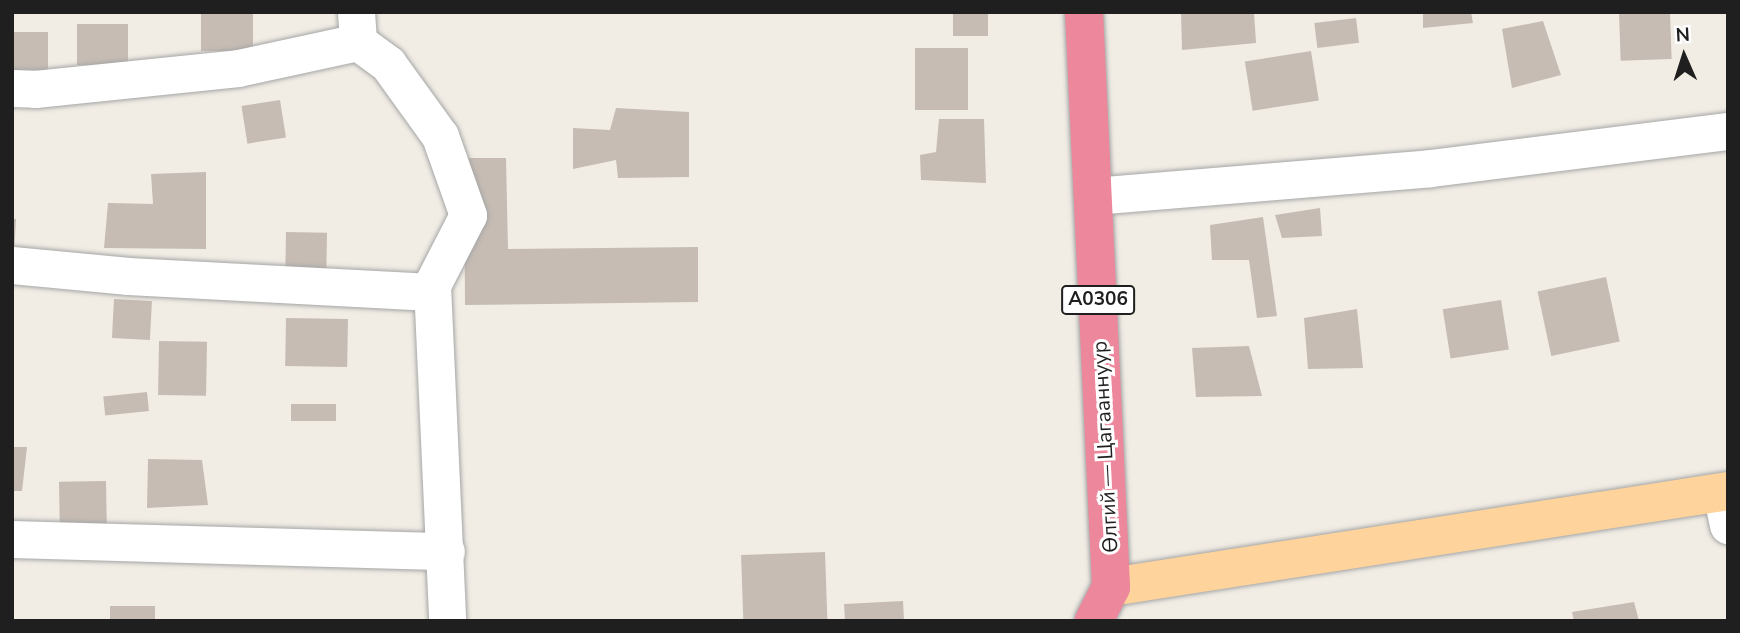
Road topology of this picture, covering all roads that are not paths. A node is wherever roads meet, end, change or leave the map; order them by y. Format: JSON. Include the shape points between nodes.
{"nodes":[{"id":1,"x":1084,"y":12,"type":"edge"},
{"id":2,"x":357,"y":27,"type":"edge"},
{"id":3,"x":12,"y":88,"type":"edge"},
{"id":4,"x":1728,"y":131,"type":"edge"},
{"id":5,"x":1093,"y":196,"type":"junction"},
{"id":6,"x":12,"y":265,"type":"edge"},
{"id":7,"x":432,"y":292,"type":"junction"},
{"id":8,"x":1726,"y":503,"type":"edge"},
{"id":9,"x":12,"y":539,"type":"edge"},
{"id":10,"x":446,"y":551,"type":"junction"},
{"id":11,"x":1111,"y":587,"type":"junction"},
{"id":12,"x":447,"y":621,"type":"edge"},
{"id":13,"x":1094,"y":621,"type":"edge"}],
"edges":[{"from":1,"to":5,"type":"highway","name":"Өлгий — Цагааннуур","number":"A0306"},
{"from":2,"to":3,"type":"street","via":[[238,68]]},
{"from":2,"to":7,"type":"street","via":[[440,136],[468,215]]},
{"from":4,"to":5,"type":"street","via":[[1430,168]]},
{"from":5,"to":11,"type":"highway","name":"Өлгий — Цагааннуур","number":"A0306"},
{"from":6,"to":7,"type":"street","via":[[128,276]]},
{"from":7,"to":10,"type":"street"},
{"from":8,"to":11,"type":"main road"},
{"from":9,"to":10,"type":"street"},
{"from":10,"to":12,"type":"street"},
{"from":11,"to":13,"type":"highway"}]}
